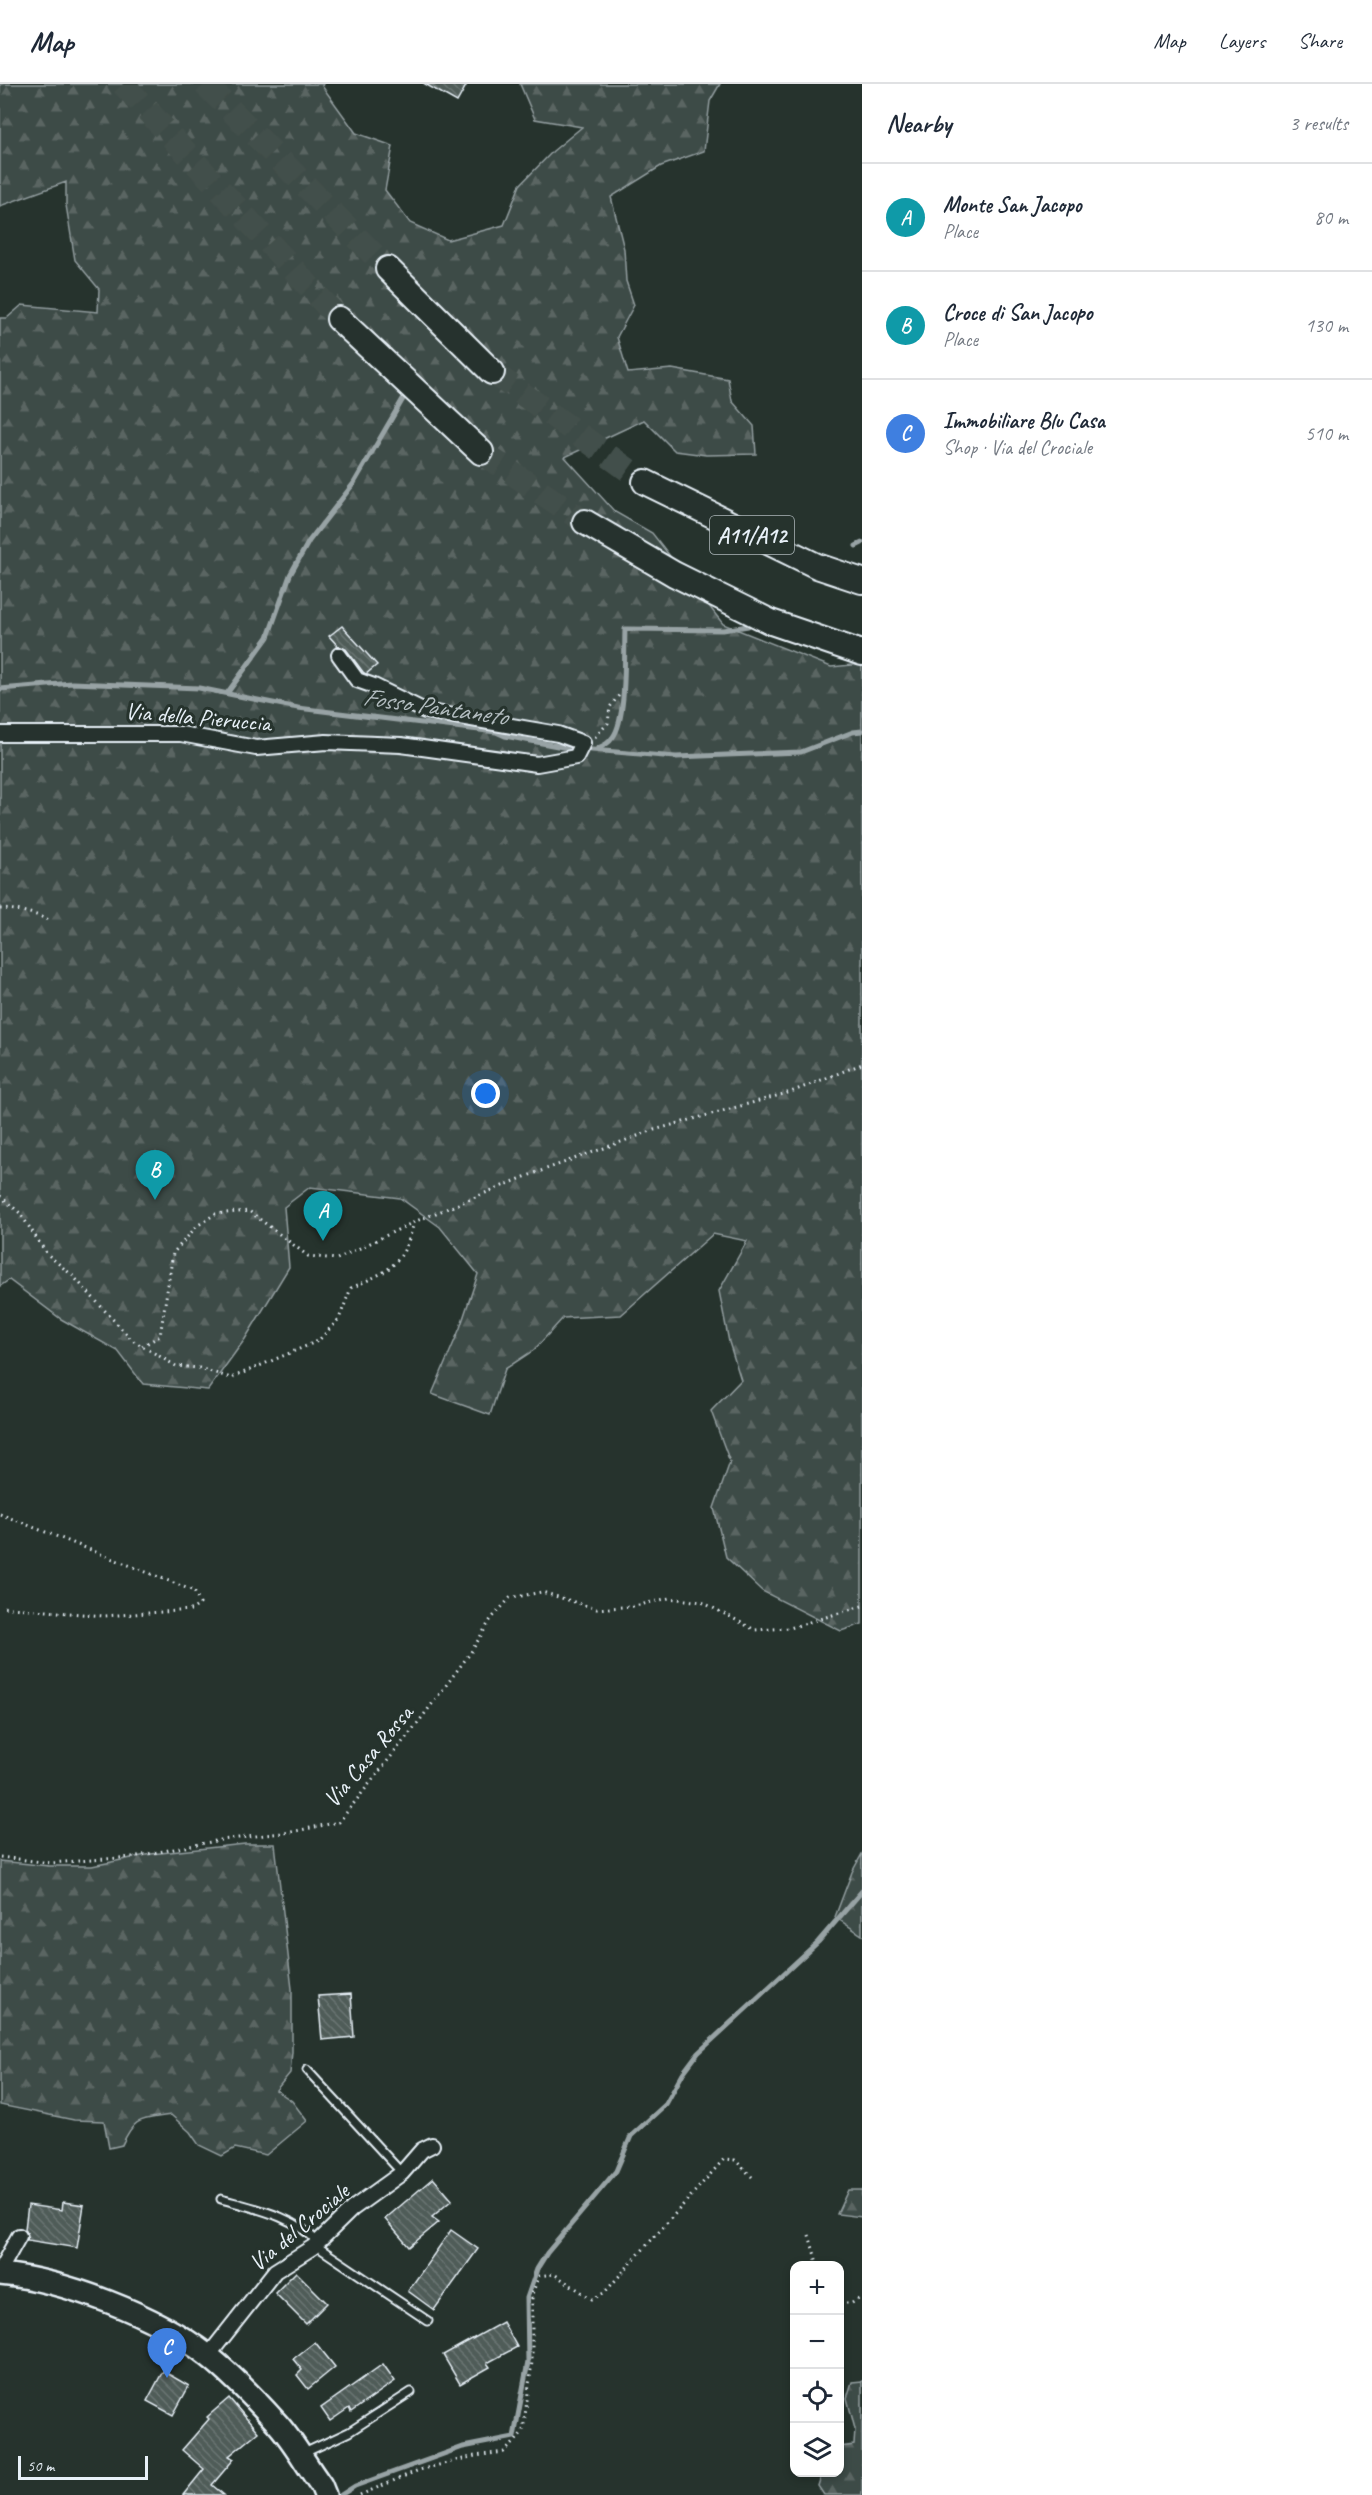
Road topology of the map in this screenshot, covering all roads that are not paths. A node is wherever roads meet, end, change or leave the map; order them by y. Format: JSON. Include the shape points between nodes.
{"nodes":[{"id":1,"x":388,"y":268,"type":"tunnel mouth"},
{"id":2,"x":339,"y":319,"type":"tunnel mouth"},
{"id":3,"x":492,"y":372,"type":"tunnel mouth"},
{"id":4,"x":481,"y":452,"type":"tunnel mouth"},
{"id":5,"x":645,"y":482,"type":"tunnel mouth"},
{"id":6,"x":585,"y":522,"type":"tunnel mouth"},
{"id":7,"x":862,"y":581,"type":"edge"},
{"id":8,"x":862,"y":653,"type":"edge"},
{"id":9,"x":339,"y":656,"type":"dead end"},
{"id":10,"x":0,"y":734,"type":"edge"},
{"id":11,"x":307,"y":2070,"type":"dead end"},
{"id":12,"x":432,"y":2145,"type":"dead end"},
{"id":13,"x":402,"y":2173,"type":"junction"},
{"id":14,"x":221,"y":2199,"type":"dead end"},
{"id":15,"x":19,"y":2236,"type":"dead end"},
{"id":16,"x":316,"y":2244,"type":"junction"},
{"id":17,"x":0,"y":2272,"type":"edge"},
{"id":18,"x":428,"y":2321,"type":"dead end"},
{"id":19,"x":208,"y":2356,"type":"junction"},
{"id":20,"x":411,"y":2392,"type":"dead end"},
{"id":21,"x":300,"y":2455,"type":"junction"},
{"id":22,"x":325,"y":2495,"type":"edge"}],
"edges":[{"from":1,"to":3,"type":"highway"},
{"from":2,"to":4,"type":"highway"},
{"from":5,"to":7,"type":"highway","number":"A11/A12","via":[[817,567]]},
{"from":6,"to":8,"type":"highway","number":"A11/A12","via":[[674,574],[771,622]]},
{"from":9,"to":10,"type":"street","name":"Via della Pieruccia","via":[[357,680],[425,711],[558,734],[583,743],[576,756],[537,764],[401,745],[326,742],[256,748],[181,734]]},
{"from":11,"to":13,"type":"lane"},
{"from":12,"to":13,"type":"street","name":"Via del Crociale","via":[[422,2150]]},
{"from":13,"to":16,"type":"street","name":"Via del Crociale","via":[[352,2209]]},
{"from":14,"to":16,"type":"lane","via":[[292,2223],[311,2234]]},
{"from":15,"to":17,"type":"street"},
{"from":16,"to":18,"type":"lane"},
{"from":16,"to":19,"type":"street","name":"Via del Crociale","via":[[275,2271]]},
{"from":17,"to":19,"type":"main road","via":[[101,2300],[171,2331]]},
{"from":19,"to":21,"type":"main road","via":[[277,2423]]},
{"from":20,"to":21,"type":"lane","via":[[349,2432]]},
{"from":21,"to":22,"type":"main road"}]}
